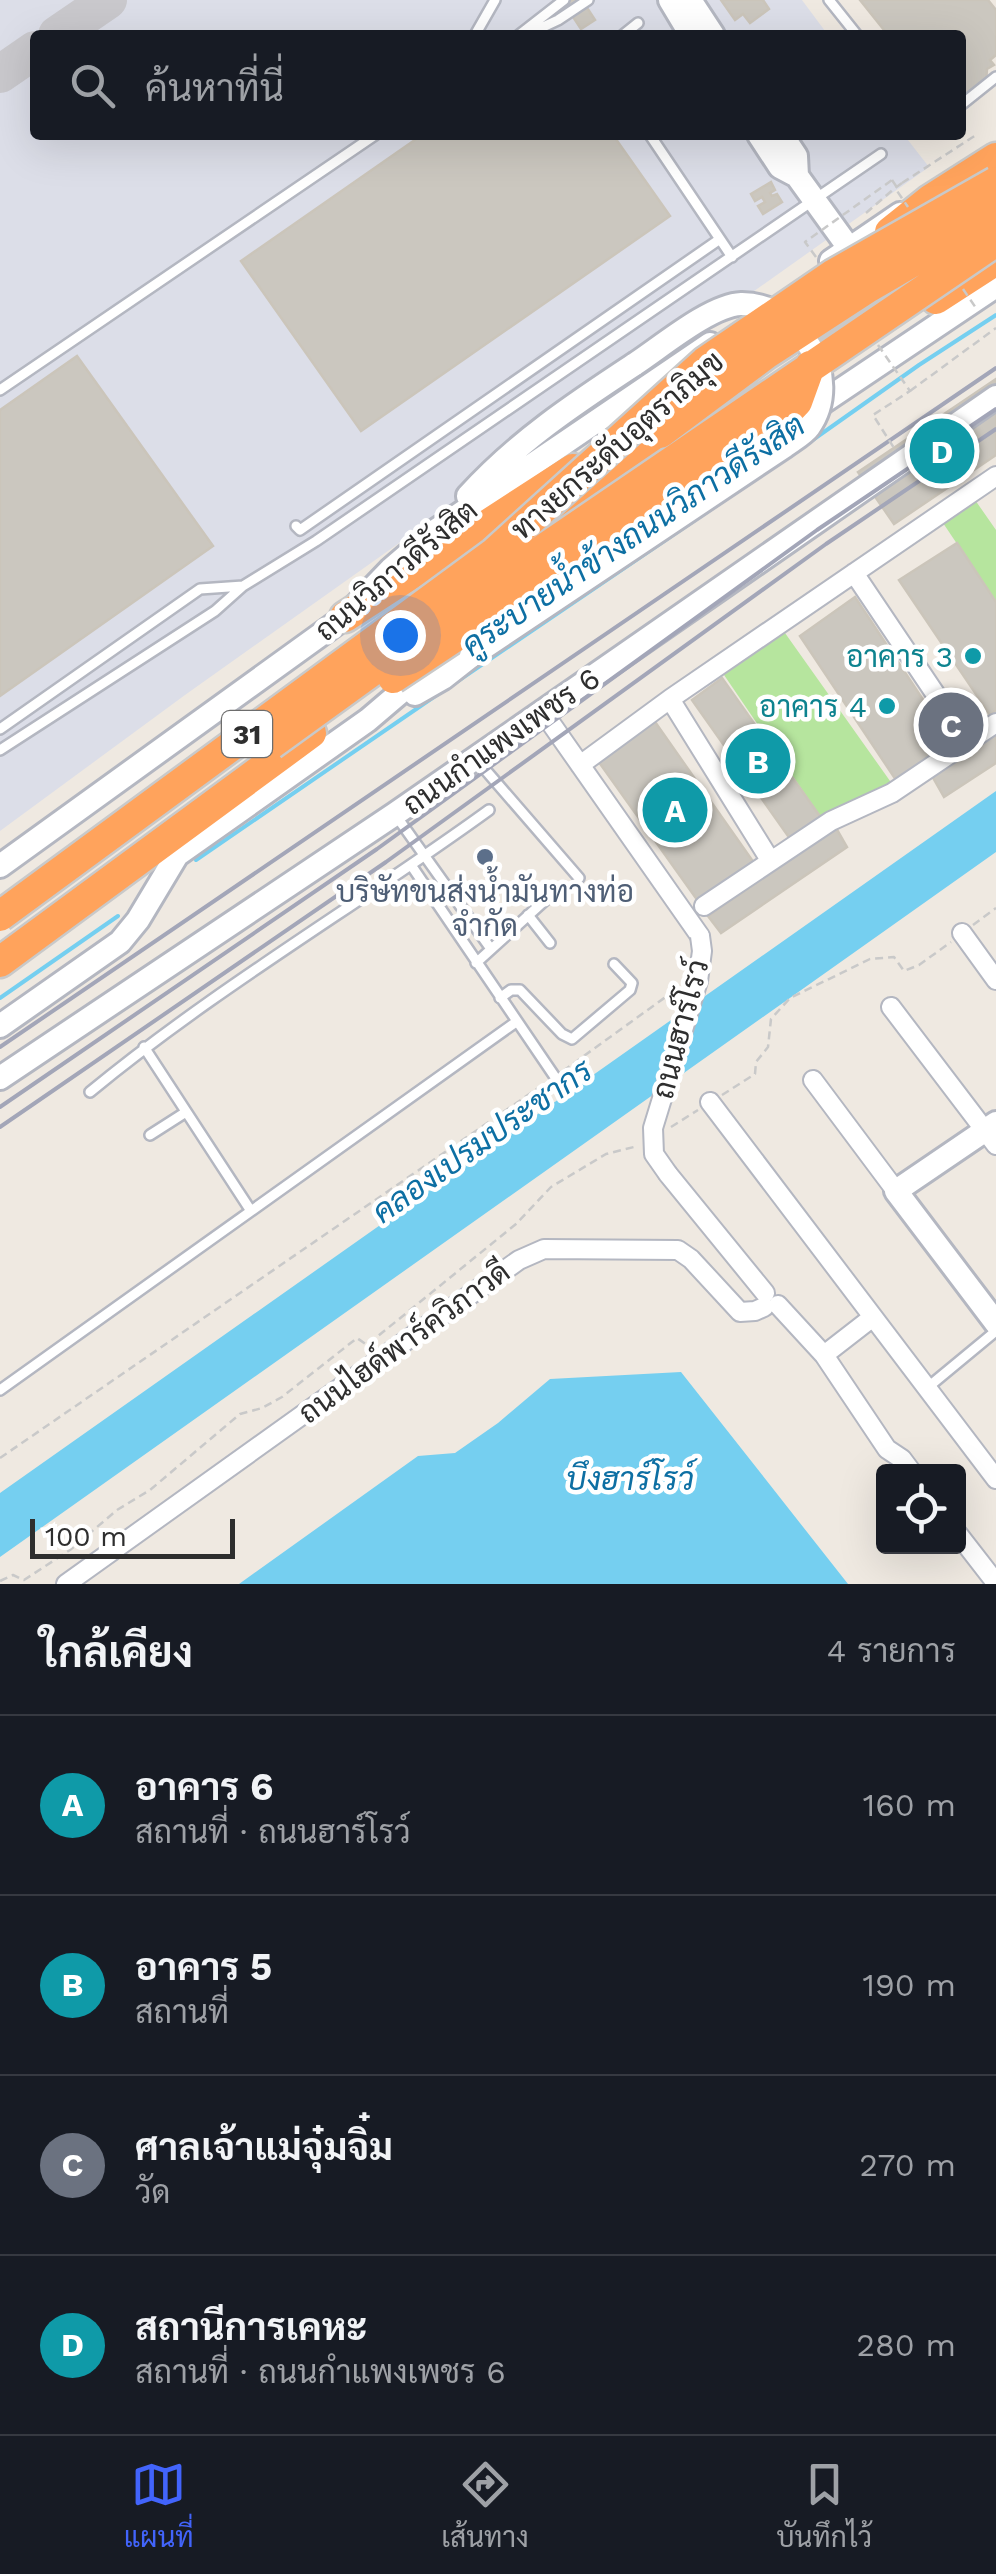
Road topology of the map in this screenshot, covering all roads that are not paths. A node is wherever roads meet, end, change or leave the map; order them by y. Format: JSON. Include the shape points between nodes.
{"nodes":[{"id":1,"x":494,"y":0,"type":"edge"},
{"id":2,"x":564,"y":0,"type":"edge"},
{"id":3,"x":588,"y":0,"type":"edge"},
{"id":4,"x":670,"y":0,"type":"edge"},
{"id":5,"x":690,"y":0,"type":"edge"},
{"id":6,"x":829,"y":0,"type":"edge"},
{"id":7,"x":638,"y":23,"type":"dead end"},
{"id":8,"x":479,"y":30,"type":"edge"},
{"id":9,"x":528,"y":30,"type":"edge"},
{"id":10,"x":534,"y":30,"type":"edge"},
{"id":11,"x":629,"y":30,"type":"edge"},
{"id":12,"x":688,"y":30,"type":"edge"},
{"id":13,"x":710,"y":30,"type":"edge"},
{"id":14,"x":853,"y":30,"type":"edge"},
{"id":15,"x":996,"y":77,"type":"edge"},
{"id":16,"x":966,"y":101,"type":"edge"},
{"id":17,"x":368,"y":140,"type":"edge"},
{"id":18,"x":653,"y":140,"type":"edge"},
{"id":19,"x":761,"y":140,"type":"edge"},
{"id":20,"x":785,"y":140,"type":"edge"},
{"id":21,"x":881,"y":154,"type":"dead end"},
{"id":22,"x":991,"y":154,"type":"edge"},
{"id":23,"x":798,"y":176,"type":"junction"},
{"id":24,"x":814,"y":200,"type":"junction"},
{"id":25,"x":996,"y":213,"type":"edge"},
{"id":26,"x":996,"y":223,"type":"edge"},
{"id":27,"x":720,"y":239,"type":"junction"},
{"id":28,"x":996,"y":241,"type":"edge"},
{"id":29,"x":850,"y":248,"type":"junction"},
{"id":30,"x":732,"y":256,"type":"junction"},
{"id":31,"x":996,"y":260,"type":"edge"},
{"id":32,"x":996,"y":286,"type":"edge"},
{"id":33,"x":812,"y":352,"type":"junction"},
{"id":34,"x":0,"y":390,"type":"edge"},
{"id":35,"x":996,"y":397,"type":"edge"},
{"id":36,"x":996,"y":476,"type":"edge"},
{"id":37,"x":376,"y":480,"type":"junction"},
{"id":38,"x":385,"y":494,"type":"junction"},
{"id":39,"x":296,"y":526,"type":"dead end"},
{"id":40,"x":435,"y":531,"type":"junction"},
{"id":41,"x":494,"y":553,"type":"junction"},
{"id":42,"x":854,"y":573,"type":"junction"},
{"id":43,"x":243,"y":586,"type":"junction"},
{"id":44,"x":345,"y":616,"type":"junction"},
{"id":45,"x":670,"y":698,"type":"junction"},
{"id":46,"x":543,"y":712,"type":"junction"},
{"id":47,"x":368,"y":720,"type":"junction"},
{"id":48,"x":996,"y":722,"type":"edge"},
{"id":49,"x":0,"y":729,"type":"edge"},
{"id":50,"x":966,"y":741,"type":"junction"},
{"id":51,"x":271,"y":744,"type":"junction"},
{"id":52,"x":0,"y":750,"type":"edge"},
{"id":53,"x":476,"y":758,"type":"junction"},
{"id":54,"x":580,"y":764,"type":"junction"},
{"id":55,"x":490,"y":810,"type":"dead end"},
{"id":56,"x":394,"y":814,"type":"junction"},
{"id":57,"x":177,"y":856,"type":"junction"},
{"id":58,"x":427,"y":856,"type":"junction"},
{"id":59,"x":770,"y":860,"type":"junction"},
{"id":60,"x":411,"y":865,"type":"junction"},
{"id":61,"x":0,"y":866,"type":"edge"},
{"id":62,"x":578,"y":878,"type":"dead end"},
{"id":63,"x":554,"y":893,"type":"dead end"},
{"id":64,"x":0,"y":906,"type":"edge"},
{"id":65,"x":704,"y":906,"type":"dead end"},
{"id":66,"x":528,"y":915,"type":"junction"},
{"id":67,"x":0,"y":916,"type":"edge"},
{"id":68,"x":962,"y":934,"type":"road end"},
{"id":69,"x":550,"y":943,"type":"dead end"},
{"id":70,"x":0,"y":948,"type":"edge"},
{"id":71,"x":491,"y":949,"type":"junction"},
{"id":72,"x":0,"y":962,"type":"edge"},
{"id":73,"x":476,"y":963,"type":"junction"},
{"id":74,"x":614,"y":964,"type":"dead end"},
{"id":75,"x":0,"y":980,"type":"edge"},
{"id":76,"x":996,"y":980,"type":"edge"},
{"id":77,"x":500,"y":998,"type":"junction"},
{"id":78,"x":891,"y":1007,"type":"dead end"},
{"id":79,"x":516,"y":1022,"type":"junction"},
{"id":80,"x":0,"y":1026,"type":"edge"},
{"id":81,"x":144,"y":1048,"type":"junction"},
{"id":82,"x":556,"y":1076,"type":"road end"},
{"id":83,"x":0,"y":1078,"type":"edge"},
{"id":84,"x":813,"y":1080,"type":"dead end"},
{"id":85,"x":90,"y":1092,"type":"dead end"},
{"id":86,"x":710,"y":1102,"type":"road end"},
{"id":87,"x":186,"y":1112,"type":"junction"},
{"id":88,"x":992,"y":1133,"type":"edge"},
{"id":89,"x":150,"y":1135,"type":"dead end"},
{"id":90,"x":896,"y":1192,"type":"junction"},
{"id":91,"x":251,"y":1211,"type":"junction"},
{"id":92,"x":769,"y":1302,"type":"junction"},
{"id":93,"x":877,"y":1321,"type":"junction"},
{"id":94,"x":996,"y":1323,"type":"edge"},
{"id":95,"x":996,"y":1331,"type":"edge"},
{"id":96,"x":828,"y":1360,"type":"junction"},
{"id":97,"x":927,"y":1388,"type":"junction"},
{"id":98,"x":0,"y":1390,"type":"edge"},
{"id":99,"x":905,"y":1464,"type":"edge"},
{"id":100,"x":996,"y":1479,"type":"edge"},
{"id":101,"x":966,"y":1545,"type":"edge"},
{"id":102,"x":66,"y":1584,"type":"edge"},
{"id":103,"x":996,"y":1584,"type":"edge"}],
"edges":[{"from":1,"to":8,"type":"lane"},
{"from":2,"to":9,"type":"lane"},
{"from":3,"to":10,"type":"lane"},
{"from":4,"to":12,"type":"main road"},
{"from":5,"to":13,"type":"main road"},
{"from":6,"to":14,"type":"lane"},
{"from":7,"to":11,"type":"lane"},
{"from":15,"to":16,"type":"lane"},
{"from":17,"to":34,"type":"lane"},
{"from":18,"to":27,"type":"lane"},
{"from":19,"to":23,"type":"main road","via":[[780,167]]},
{"from":20,"to":23,"type":"main road"},
{"from":21,"to":24,"type":"lane"},
{"from":22,"to":29,"type":"main road","name":"ถนนวิภาวดีรังสิต","number":"31"},
{"from":22,"to":41,"type":"highway","name":"ทางยกระดับอุตราภิมุข","bridge":true,"via":[[705,362]]},
{"from":22,"to":44,"type":"highway","via":[[764,334],[565,475]]},
{"from":23,"to":24,"type":"main road"},
{"from":24,"to":29,"type":"main road"},
{"from":24,"to":30,"type":"lane"},
{"from":25,"to":41,"type":"highway","name":"ทางยกระดับอุตราภิมุข","number":"31","bridge":true,"via":[[766,354]]},
{"from":26,"to":64,"type":"highway","name":"ถนนวิภาวดีรังสิต","number":"31","via":[[544,538],[265,710]]},
{"from":27,"to":30,"type":"lane"},
{"from":27,"to":37,"type":"lane"},
{"from":28,"to":51,"type":"highway","name":"ทางยกระดับอุตราภิมุข","number":"31","bridge":true,"via":[[488,587]]},
{"from":29,"to":40,"type":"main road","name":"ถนนวิภาวดีรังสิต","number":"31"},
{"from":30,"to":38,"type":"lane"},
{"from":31,"to":72,"type":"highway","number":"31","via":[[409,661]]},
{"from":32,"to":47,"type":"main road","number":"31","via":[[430,667]]},
{"from":33,"to":40,"type":"main road","bridge":true,"via":[[787,317],[740,304],[722,309],[552,418],[497,464]]},
{"from":33,"to":47,"type":"main road","bridge":true,"via":[[822,391],[808,428],[443,678]]},
{"from":33,"to":51,"type":"highway","bridge":true,"via":[[797,402],[779,421],[434,654]]},
{"from":35,"to":46,"type":"main road","name":"ถนนกำแพงเพชร 6"},
{"from":36,"to":42,"type":"street"},
{"from":37,"to":38,"type":"lane"},
{"from":37,"to":39,"type":"lane","via":[[300,530]]},
{"from":38,"to":43,"type":"lane"},
{"from":40,"to":44,"type":"main road","name":"ถนนวิภาวดีรังสิต","number":"31"},
{"from":41,"to":67,"type":"highway","name":"ทางยกระดับอุตราภิมุข","number":"31","bridge":true},
{"from":42,"to":45,"type":"street"},
{"from":42,"to":50,"type":"street"},
{"from":43,"to":49,"type":"lane","via":[[200,589]]},
{"from":43,"to":52,"type":"lane","via":[[215,611]]},
{"from":44,"to":61,"type":"main road","name":"ถนนวิภาวดีรังสิต","number":"31"},
{"from":45,"to":54,"type":"street"},
{"from":45,"to":59,"type":"street"},
{"from":46,"to":53,"type":"main road","name":"ถนนกำแพงเพชร 6"},
{"from":46,"to":54,"type":"street","name":"ถนนฮาร์โรว์"},
{"from":47,"to":57,"type":"main road","number":"31"},
{"from":48,"to":50,"type":"street"},
{"from":50,"to":59,"type":"street","via":[[892,793],[843,814]]},
{"from":51,"to":70,"type":"highway","name":"ทางยกระดับอุตราภิมุข","number":"31"},
{"from":53,"to":56,"type":"main road","name":"ถนนกำแพงเพชร 6"},
{"from":53,"to":62,"type":"lane"},
{"from":54,"to":92,"type":"street","name":"ถนนฮาร์โรว์","bridge":true,"via":[[700,936],[698,981],[653,1128],[654,1154]]},
{"from":55,"to":58,"type":"lane"},
{"from":56,"to":58,"type":"lane"},
{"from":56,"to":83,"type":"main road","name":"ถนนกำแพงเพชร 6"},
{"from":57,"to":75,"type":"highway","number":"31"},
{"from":57,"to":80,"type":"main road","via":[[120,942]]},
{"from":58,"to":60,"type":"lane"},
{"from":58,"to":71,"type":"lane"},
{"from":59,"to":65,"type":"street"},
{"from":60,"to":73,"type":"lane"},
{"from":60,"to":81,"type":"lane"},
{"from":63,"to":66,"type":"lane"},
{"from":66,"to":69,"type":"lane"},
{"from":66,"to":71,"type":"lane"},
{"from":68,"to":76,"type":"street"},
{"from":71,"to":73,"type":"lane"},
{"from":73,"to":77,"type":"lane"},
{"from":74,"to":77,"type":"lane","via":[[632,983],[630,990],[572,1040],[520,990]]},
{"from":77,"to":79,"type":"lane"},
{"from":78,"to":88,"type":"street"},
{"from":79,"to":82,"type":"lane"},
{"from":79,"to":91,"type":"lane"},
{"from":81,"to":85,"type":"lane"},
{"from":81,"to":87,"type":"lane"},
{"from":84,"to":90,"type":"street"},
{"from":86,"to":93,"type":"street"},
{"from":87,"to":89,"type":"lane"},
{"from":87,"to":91,"type":"lane"},
{"from":88,"to":90,"type":"main road"},
{"from":90,"to":94,"type":"main road"},
{"from":91,"to":98,"type":"lane"},
{"from":92,"to":96,"type":"street","name":"ถนนฮาร์โรว์"},
{"from":92,"to":102,"type":"street","name":"ถนนไฮด์พาร์ควิภาวดี","via":[[740,1312],[678,1250],[544,1249],[519,1260]]},
{"from":93,"to":96,"type":"street"},
{"from":93,"to":97,"type":"street"},
{"from":95,"to":97,"type":"lane"},
{"from":96,"to":99,"type":"street","name":"ถนนฮาร์โรว์","via":[[887,1449]]},
{"from":97,"to":100,"type":"street"},
{"from":101,"to":103,"type":"street"}]}
